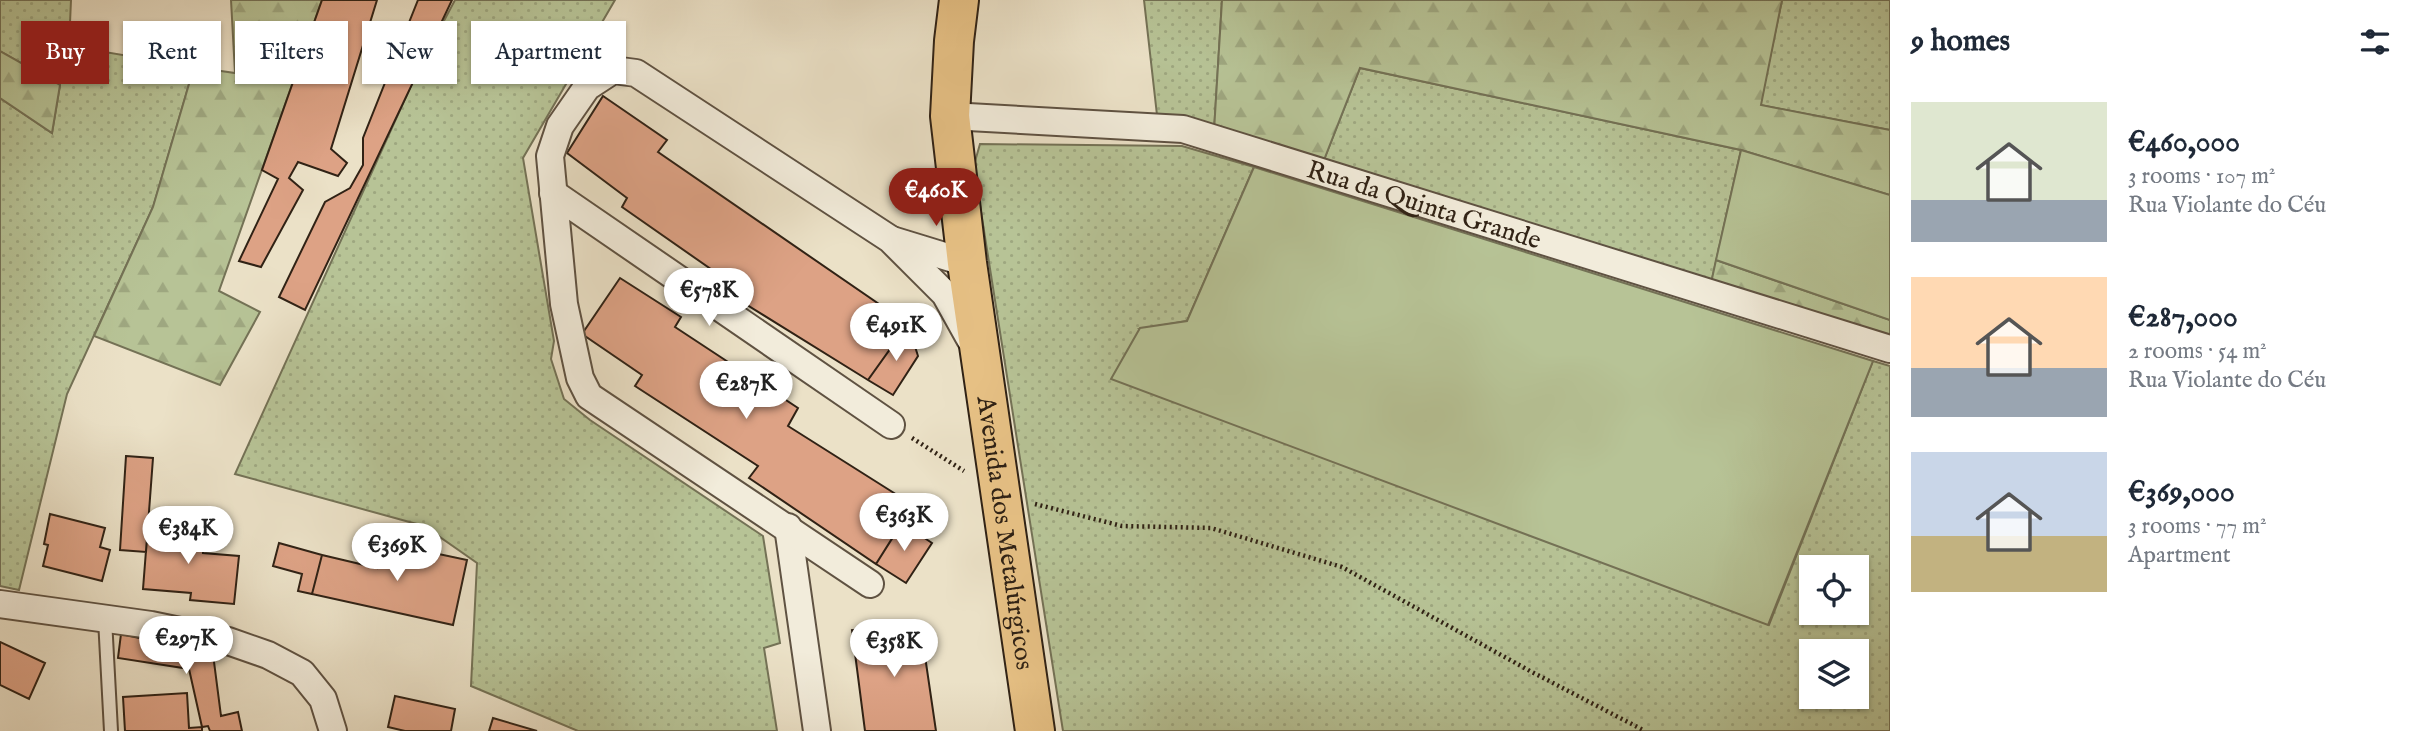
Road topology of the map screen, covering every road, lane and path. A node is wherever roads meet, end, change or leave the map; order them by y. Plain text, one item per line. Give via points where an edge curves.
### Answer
1 (959, 0) edge
2 (950, 117) junction
3 (553, 193) junction
4 (890, 239) junction
5 (967, 262) junction
6 (1890, 349) edge
7 (982, 363) junction
8 (891, 425) joint
9 (1001, 495) junction
10 (788, 527) junction
11 (870, 584) dead end
12 (0, 604) edge
13 (105, 619) junction
14 (111, 731) edge
15 (334, 731) edge
16 (817, 731) edge
17 (1035, 731) edge
18 (1645, 731) edge

1 - 2 main road, Avenida dos Metalúrgicos
2 - 5 main road, Avenida dos Metalúrgicos
2 - 6 street, Rua da Quinta Grande via 1183,129
3 - 4 street via 550,156 560,126 587,87 613,70 636,73
3 - 8 street
3 - 10 street via 564,304 580,378 589,396
4 - 5 street
4 - 7 street via 954,307
5 - 7 main road, Avenida dos Metalúrgicos
7 - 9 main road, Avenida dos Metalúrgicos
8 - 9 path
9 - 17 main road, Avenida dos Metalúrgicos
9 - 18 path via 1122,526 1211,528 1342,567
10 - 11 street
10 - 16 street
12 - 13 street
13 - 14 lane
13 - 15 street via 228,641 268,654 302,673 323,699

